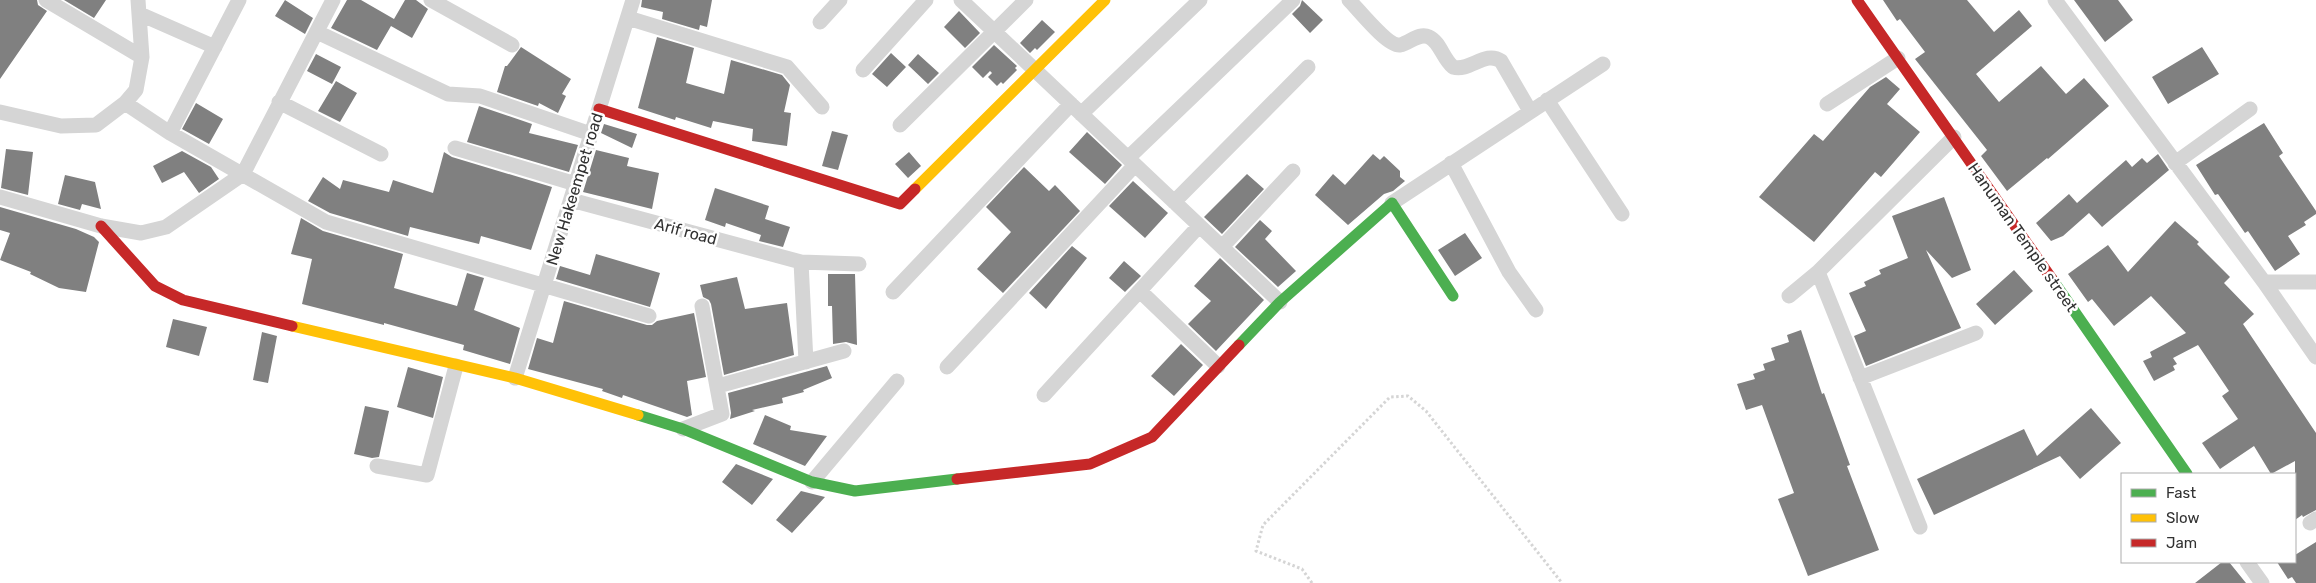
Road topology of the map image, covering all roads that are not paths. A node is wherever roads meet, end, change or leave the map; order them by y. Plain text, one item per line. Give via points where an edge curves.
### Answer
1 (46, 0) edge
2 (239, 0) edge
3 (333, 0) edge
4 (431, 0) edge
5 (633, 0) edge
6 (840, 0) edge
7 (926, 0) edge
8 (961, 0) edge
9 (1026, 0) edge
10 (1105, 0) edge
11 (1200, 0) edge
12 (1293, 0) edge
13 (1349, 0) edge
14 (1857, 0) edge
15 (2054, 0) edge
16 (139, 7) edge
17 (628, 18) junction
18 (820, 22) dead end
19 (993, 30) junction
20 (317, 32) junction
21 (512, 45) dead end
22 (215, 48) junction
23 (139, 55) junction
24 (1898, 58) junction
25 (1603, 64) dead end
26 (1308, 67) dead end
27 (863, 70) dead end
28 (1036, 71) junction
29 (1547, 100) junction
30 (279, 102) junction
31 (125, 104) junction
32 (1827, 104) dead end
33 (822, 107) dead end
34 (599, 108) junction
35 (1076, 109) junction
36 (2250, 109) dead end
37 (1530, 111) junction
38 (0, 112) edge
39 (900, 125) dead end
40 (170, 133) junction
41 (591, 134) junction
42 (1954, 137) junction
43 (455, 148) dead end
44 (381, 154) dead end
45 (1131, 161) junction
46 (1452, 163) junction
47 (2175, 163) junction
48 (1293, 171) dead end
49 (244, 174) junction
50 (576, 184) junction
51 (0, 196) edge
52 (571, 200) junction
53 (1174, 202) junction
54 (1392, 203) junction
55 (1622, 214) dead end
56 (101, 226) junction
57 (1199, 226) junction
58 (1222, 247) junction
59 (801, 262) junction
60 (859, 264) dead end
61 (1818, 272) junction
62 (2264, 282) junction
63 (2316, 282) edge
64 (544, 286) junction
65 (1140, 291) junction
66 (893, 292) dead end
67 (1453, 296) dead end
68 (1789, 296) dead end
69 (1280, 302) junction
70 (702, 306) dead end
71 (1536, 310) dead end
72 (649, 316) dead end
73 (1976, 333) dead end
74 (844, 351) dead end
75 (2316, 357) edge
76 (806, 362) junction
77 (456, 366) junction
78 (1218, 366) junction
79 (948, 367) dead end
80 (515, 378) junction
81 (1860, 378) junction
82 (897, 381) dead end
83 (718, 386) junction
84 (1044, 395) dead end
85 (683, 429) junction
86 (377, 466) dead end
87 (2186, 473) edge
88 (812, 482) junction
89 (1920, 527) dead end
90 (2248, 563) edge
91 (2262, 583) edge

1 - 23 street
2 - 22 street
3 - 20 street
4 - 21 street
5 - 17 street, New Hakeempet road
6 - 18 street
7 - 27 street
8 - 19 street
9 - 19 street
10 - 28 street
11 - 35 street
12 - 45 street
13 - 37 street via 1391,43 1402,44 1429,36 1453,67 1464,68 1486,58 1497,58
14 - 24 street, Hanuman Temple street
15 - 47 street
16 - 22 street
16 - 23 street
17 - 33 street via 787,67
17 - 34 street, New Hakeempet road
19 - 28 street
19 - 39 street
20 - 30 street
20 - 41 street via 448,94 480,96
22 - 40 street
23 - 31 street via 136,90
24 - 32 street
24 - 42 street, Hanuman Temple street
25 - 29 street
26 - 53 street
28 - 34 street via 900,204
28 - 35 street
29 - 37 street
29 - 55 street
30 - 44 street
30 - 49 street
31 - 38 street via 96,125 61,126
31 - 40 street
34 - 41 street, New Hakeempet road
35 - 45 street
35 - 66 street
36 - 47 street
37 - 46 street
40 - 49 street
41 - 50 street, New Hakeempet road
42 - 61 street
42 - 87 street, Hanuman Temple street
43 - 50 street
45 - 53 street
45 - 79 street
46 - 54 street
46 - 71 street via 1509,272
47 - 62 street
48 - 58 street
49 - 56 street via 166,227 141,233
49 - 64 street via 326,222
50 - 52 street, New Hakeempet road
51 - 56 street
52 - 59 street, Arif road
52 - 64 street, New Hakeempet road
53 - 57 street
54 - 67 street
54 - 69 street
56 - 77 street via 155,286 183,300
57 - 58 street
57 - 65 street
58 - 69 street
59 - 60 street, Arif road
59 - 76 street
61 - 68 street
61 - 81 street
62 - 63 street
62 - 75 street
64 - 72 street
64 - 80 street, New Hakeempet road
65 - 78 street
65 - 84 street
69 - 78 street
70 - 83 street
73 - 81 street
74 - 76 street
76 - 83 street
77 - 80 street
77 - 86 street via 427,475
78 - 88 street via 1152,437 1090,464 855,491
80 - 85 street
81 - 89 street
82 - 88 street
83 - 85 street via 722,414
85 - 88 street
90 - 91 street

